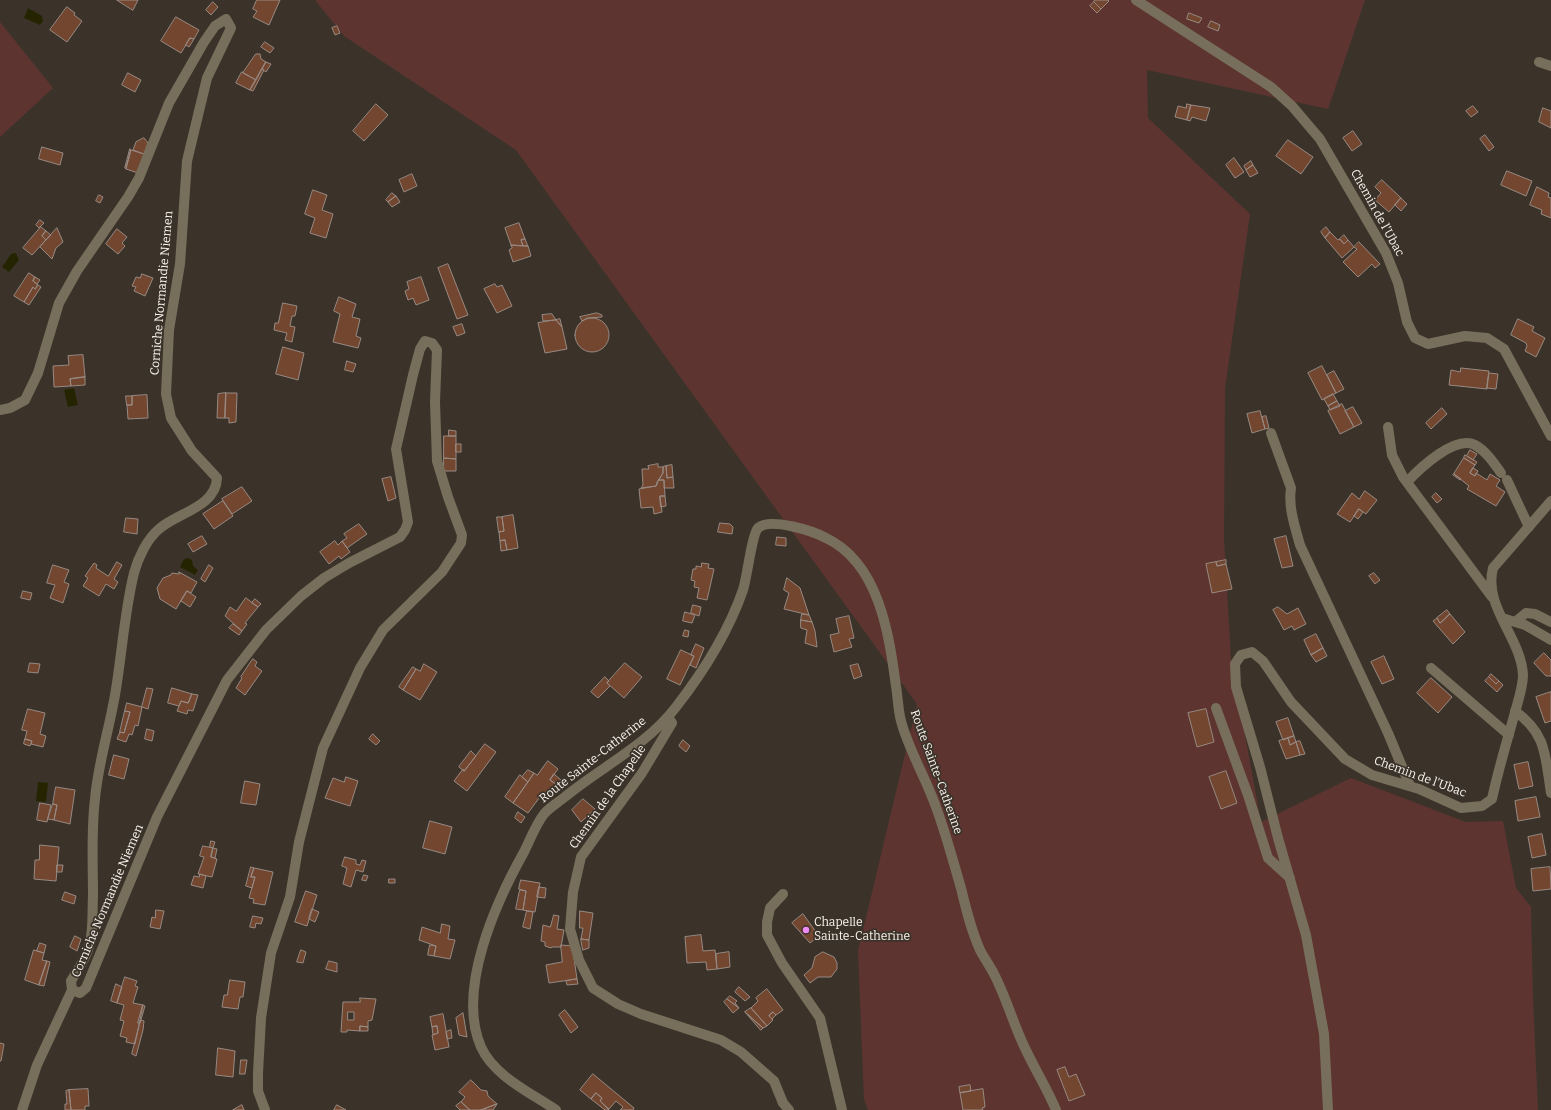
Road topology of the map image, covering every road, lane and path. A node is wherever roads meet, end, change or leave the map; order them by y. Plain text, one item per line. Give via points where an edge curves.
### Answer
1 (1136, 0) edge
2 (1539, 62) dead end
3 (1551, 66) edge
4 (0, 410) edge
5 (1388, 427) dead end
6 (1271, 433) dead end
7 (1551, 436) edge
8 (1407, 482) junction
9 (1551, 501) edge
10 (1529, 527) junction
11 (1493, 599) junction
12 (1502, 618) junction
13 (1515, 622) junction
14 (1551, 622) edge
15 (1551, 640) edge
16 (1431, 668) dead end
17 (1216, 708) dead end
18 (1515, 711) junction
19 (668, 717) junction
20 (1509, 735) junction
21 (1410, 786) junction
22 (1551, 793) edge
23 (1290, 878) junction
24 (783, 894) dead end
25 (72, 990) junction
26 (22, 1110) edge
27 (265, 1110) edge
28 (556, 1110) edge
29 (789, 1110) edge
30 (842, 1110) edge
31 (1056, 1110) edge
32 (1328, 1110) edge

1 - 7 street, Chemin de l'Ubac via 1271,87 1292,106 1320,140 1386,253 1398,283 1406,322 1414,338 1428,344 1465,336 1487,338 1504,349
2 - 3 street
4 - 25 street, Corniche Normandie Niemen via 25,400 38,373 59,303 77,271 139,178 169,103 204,42 215,26 226,19 231,28 207,78 187,161 180,264 169,330 166,394 172,418 192,451 217,478 217,487 212,495 194,509 158,530 145,547 134,572 122,636 115,695 98,774 92,930 86,954 70,981
5 - 8 street via 1392,455
6 - 21 street via 1291,488 1290,498 1300,545
8 - 10 street via 1420,468 1452,446 1462,442 1474,445 1504,476
8 - 11 street
9 - 10 street, Chemin de l'Ubac
10 - 11 street, Chemin de l'Ubac via 1493,568 1490,580
11 - 12 street, Chemin de l'Ubac
12 - 13 street
12 - 18 street, Chemin de l'Ubac via 1519,657 1523,675
13 - 14 street via 1526,613 1535,614
13 - 15 street via 1525,624
16 - 20 street
17 - 23 street via 1268,858
18 - 20 street, Chemin de l'Ubac
18 - 22 street via 1528,720 1540,736
19 - 28 street, Route Sainte-Catherine via 637,746 579,786 544,815 506,884 486,935 475,980 472,1017 482,1050 506,1078
19 - 29 street, Chemin de la Chapelle via 672,723 642,773 581,857 570,929 579,960 593,988 618,1004 721,1040 741,1052 774,1081 783,1103
19 - 31 street, Route Sainte-Catherine via 701,675 728,623 743,588 754,535 758,528 765,525 794,526 830,539 847,552 864,573 881,610 900,718 946,836 970,922 1026,1050
20 - 21 street, Chemin de l'Ubac via 1492,799 1482,806 1461,808
21 - 23 street, Chemin de l'Ubac via 1372,775 1345,759 1291,702 1263,662 1252,652 1241,655 1235,664 1236,687
23 - 32 street, Chemin de l'Ubac via 1306,935 1324,1034
24 - 30 street via 770,908 767,935 782,963 820,1018
25 - 26 street via 37,1065
25 - 27 street, Corniche Normandie Niemen via 80,993 86,988 157,817 227,680 266,630 301,596 349,563 400,537 405,530 408,522 396,449 420,349 425,341 432,343 437,350 437,462 462,535 462,543 442,572 383,630 360,668 324,748 299,842 290,897 271,954 261,1018 258,1073 258,1091

